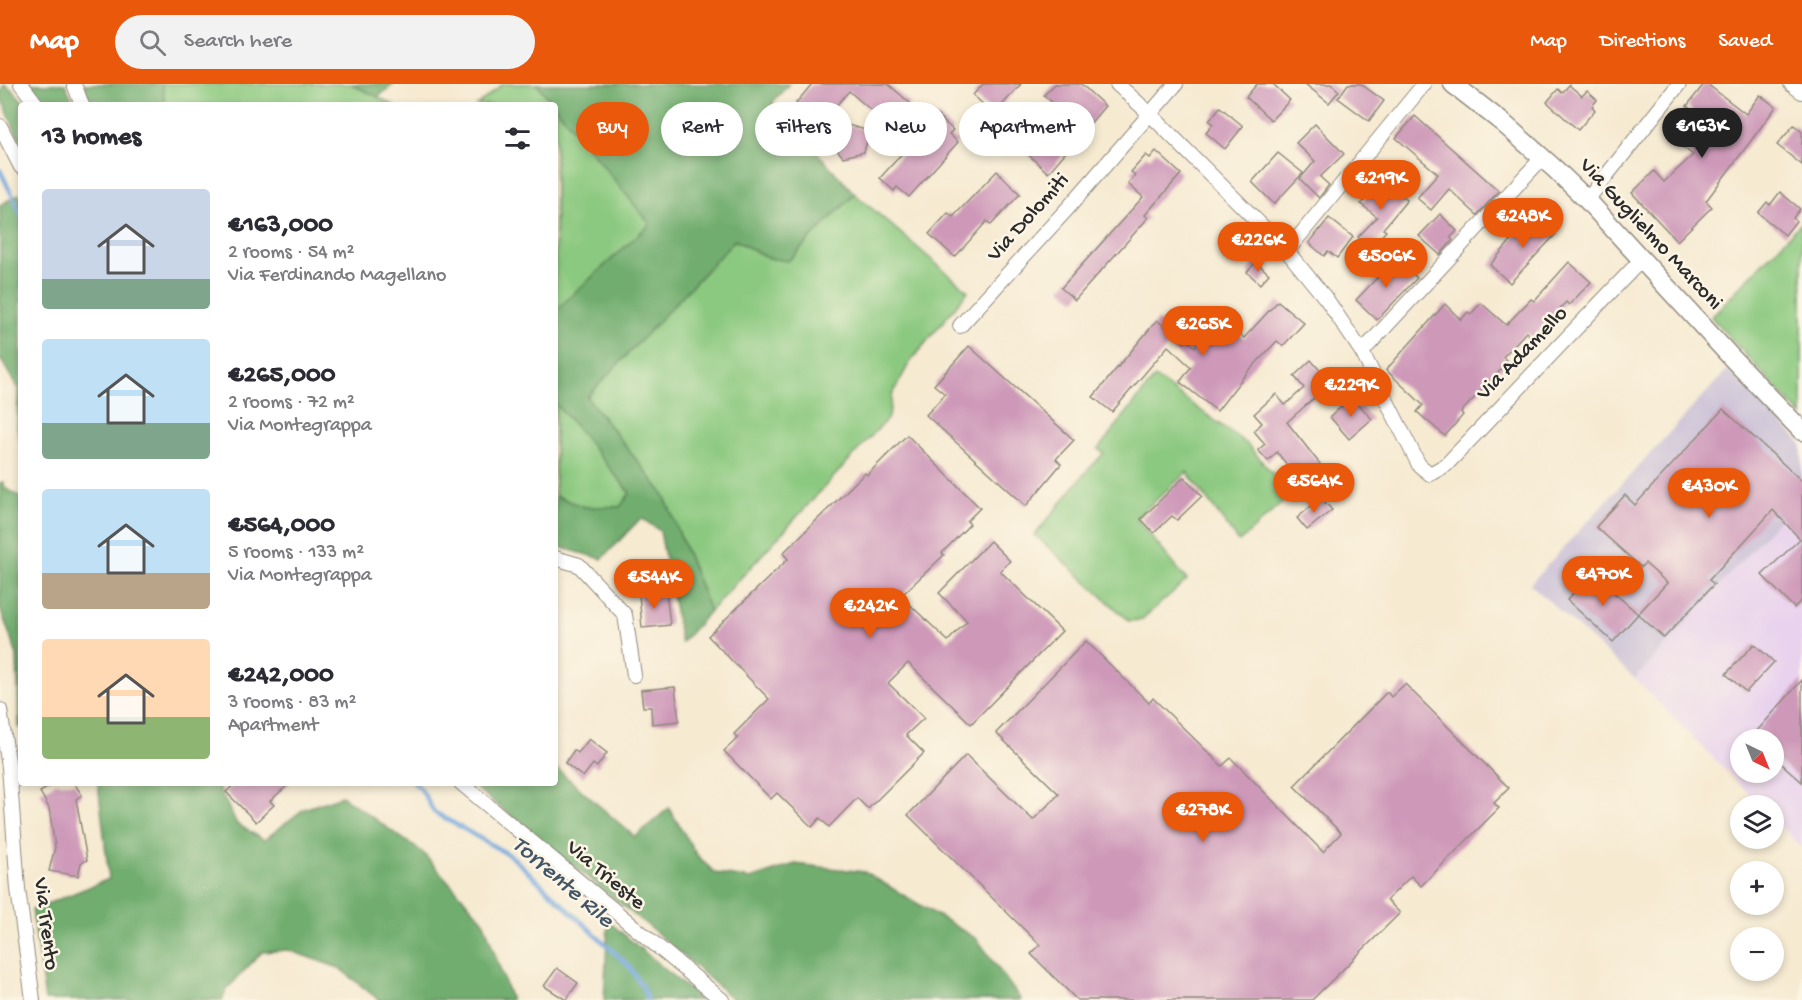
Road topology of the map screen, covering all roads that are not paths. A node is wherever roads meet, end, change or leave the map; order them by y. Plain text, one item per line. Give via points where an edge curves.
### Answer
1 (21, 84) edge
2 (74, 84) edge
3 (1117, 84) edge
4 (1176, 84) edge
5 (1424, 84) edge
6 (1453, 84) edge
7 (1679, 84) edge
8 (1791, 84) edge
9 (1802, 92) edge
10 (35, 102) edge
11 (81, 102) edge
12 (1150, 114) junction
13 (0, 126) edge
14 (1543, 158) junction
15 (18, 161) edge
16 (1587, 200) junction
17 (1287, 251) junction
18 (1642, 259) junction
19 (960, 326) dead end
20 (1362, 352) junction
21 (1802, 431) edge
22 (558, 559) edge
23 (634, 675) dead end
24 (0, 710) edge
25 (465, 786) edge
26 (33, 1000) edge
27 (722, 1000) edge

1 - 10 street
2 - 11 street
3 - 12 street
4 - 12 street, Via Dolomiti
5 - 17 street
6 - 14 street, Via Guglielmo Marconi
7 - 16 street
8 - 9 street
12 - 17 street
12 - 19 street, Via Dolomiti
13 - 15 street
14 - 16 street, Via Guglielmo Marconi
14 - 20 street
16 - 18 street, Via Guglielmo Marconi
17 - 20 street
18 - 20 street, Via Adamello via 1446,465 1430,474 1419,465
18 - 21 street, Via Guglielmo Marconi
22 - 23 street via 579,565 625,615
24 - 26 street, Via Trento
25 - 27 street, Via Trieste

